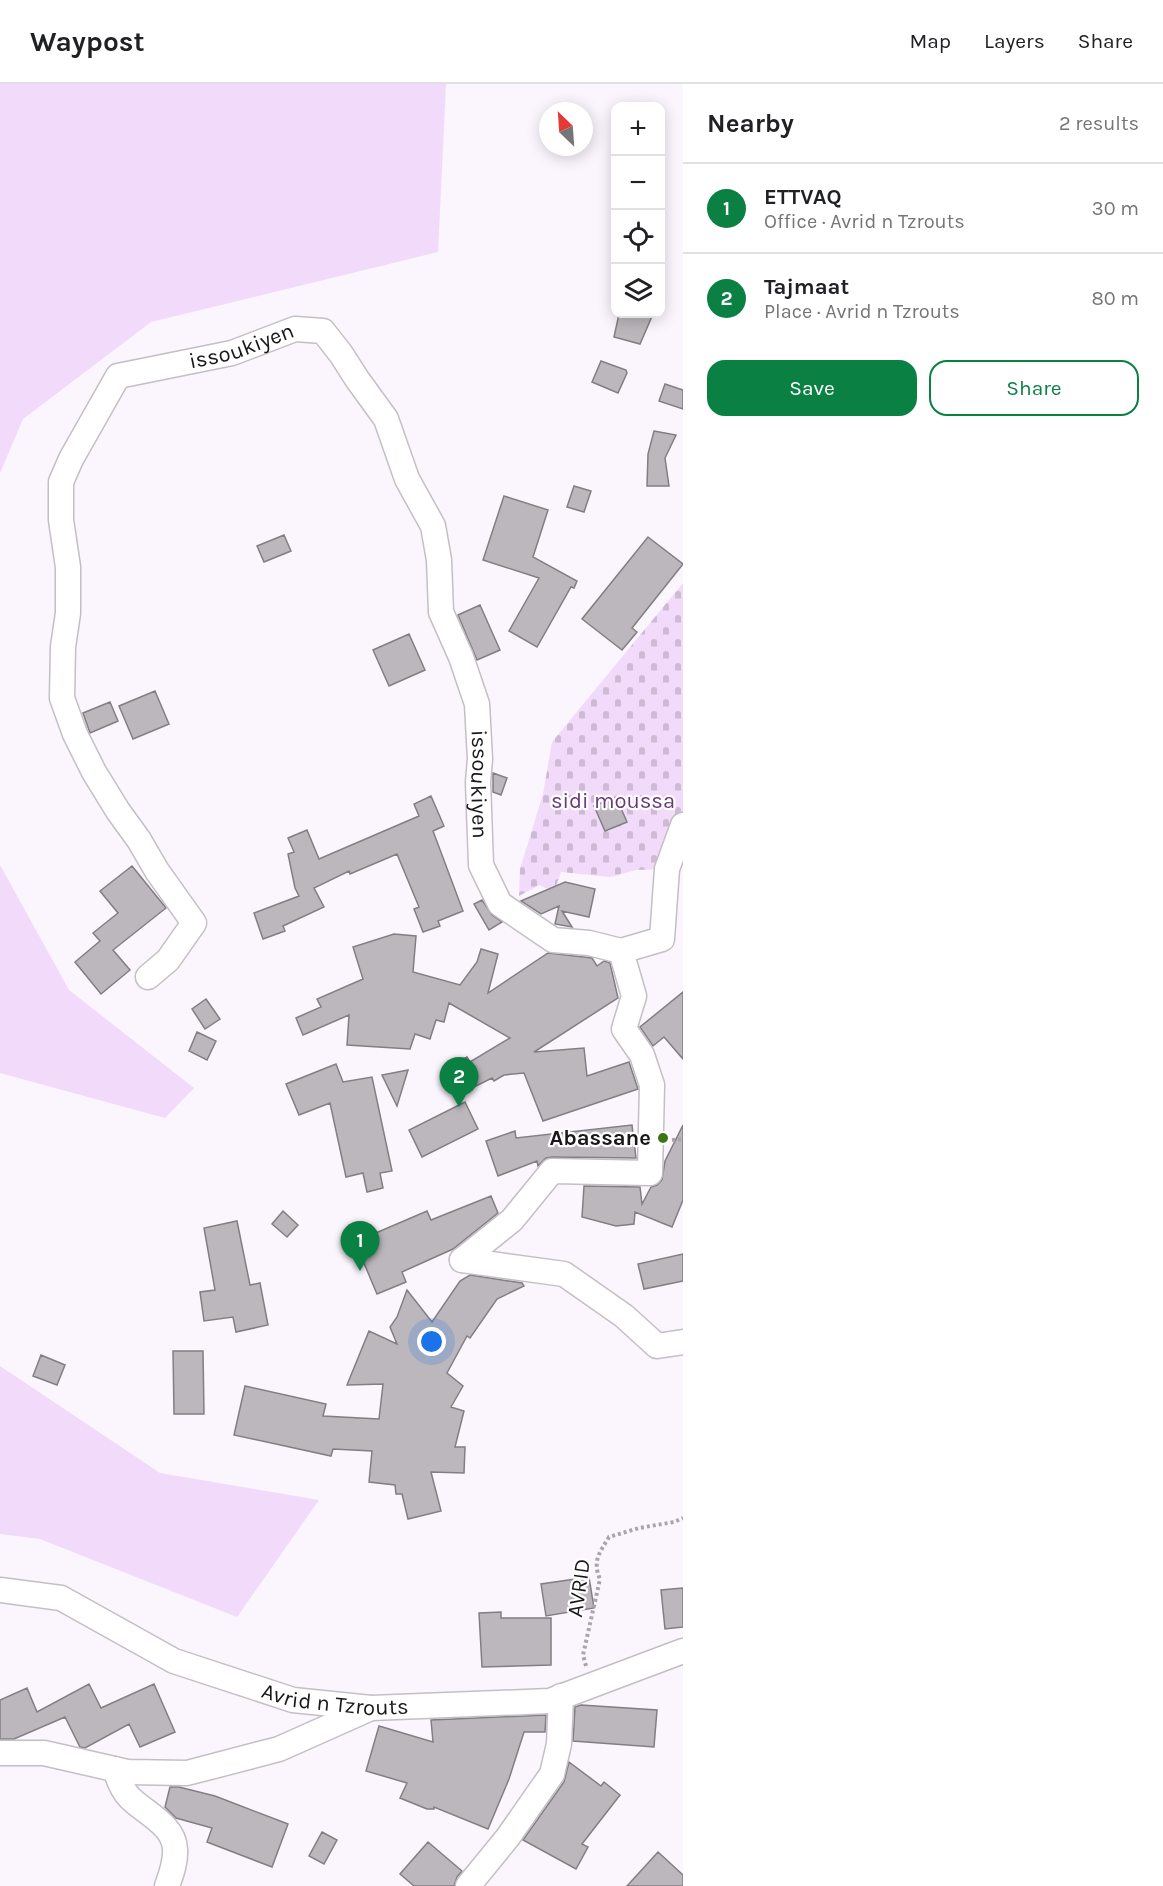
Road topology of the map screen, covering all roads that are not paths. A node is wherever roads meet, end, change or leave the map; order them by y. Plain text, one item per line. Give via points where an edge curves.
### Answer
1 (683, 825) edge
2 (621, 951) junction
3 (148, 977) dead end
4 (683, 1342) edge
5 (0, 1590) edge
6 (683, 1651) edge
7 (561, 1696) junction
8 (371, 1708) junction
9 (0, 1753) edge
10 (115, 1769) junction
11 (167, 1886) edge
12 (468, 1886) edge

1 - 2 street via 667,869 662,939
2 - 3 street, issoukiyen via 553,940 500,904 482,864 477,704 441,612 433,526 407,478 386,419 341,354 323,331 294,329 232,353 118,376 61,482 61,520 68,567 62,698 94,771 194,922 168,960
2 - 4 street via 634,996 624,1029 642,1055 652,1085 650,1173 552,1171 512,1220 462,1260 564,1274 624,1316 657,1346
5 - 8 street, Avrid n Tzrouts via 61,1598 174,1661 293,1700
6 - 7 street, Avrid n Tzrouts
7 - 8 street, Avrid n Tzrouts via 550,1701
7 - 12 street via 559,1744 552,1774
8 - 10 street via 279,1749 187,1773
9 - 10 street via 44,1753
10 - 11 street via 129,1797 172,1835 175,1849

